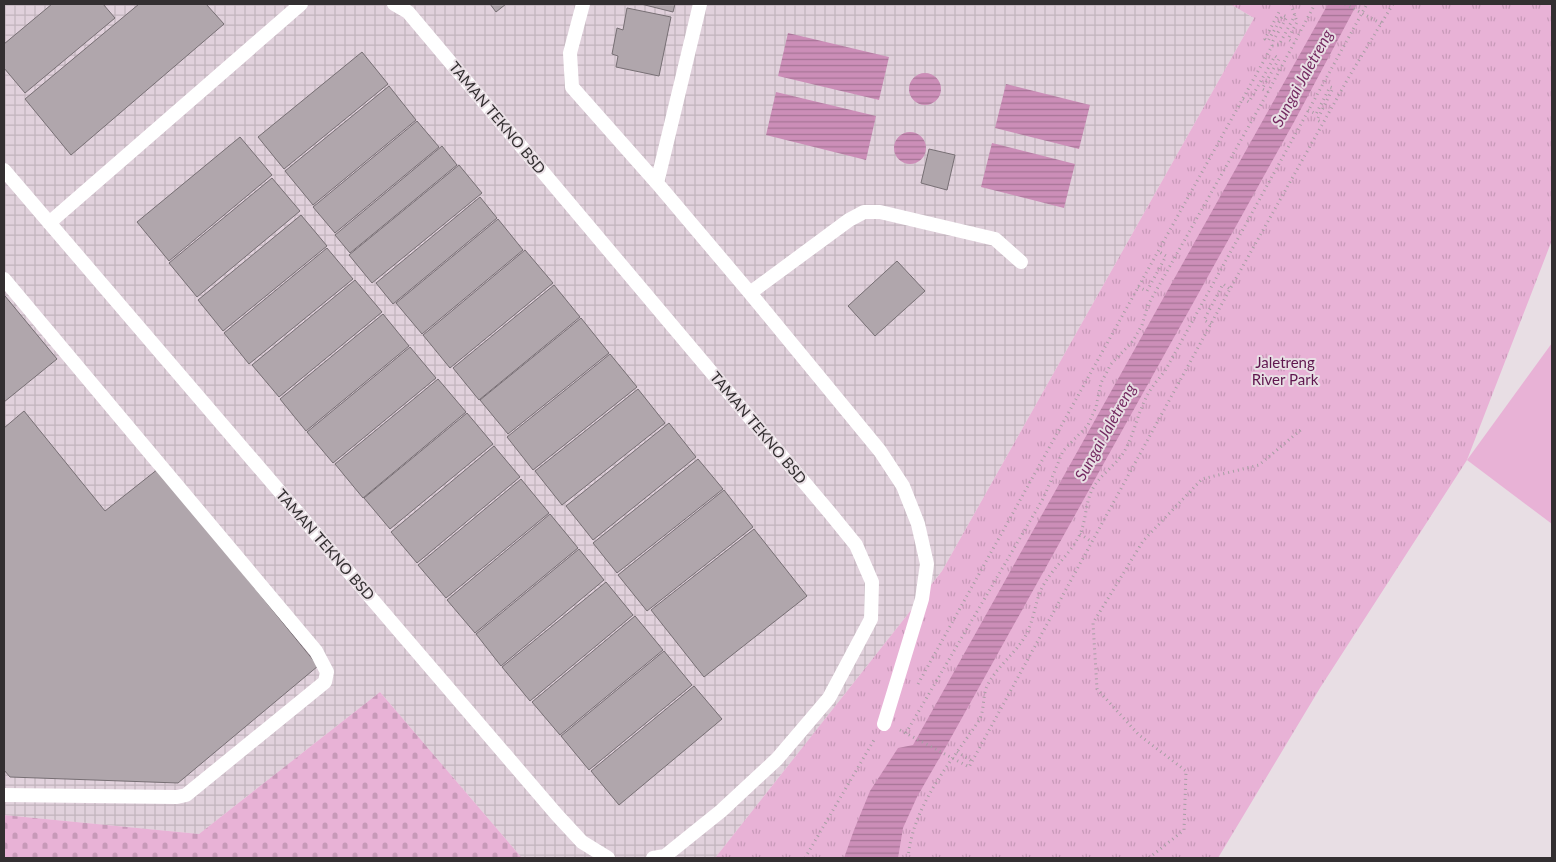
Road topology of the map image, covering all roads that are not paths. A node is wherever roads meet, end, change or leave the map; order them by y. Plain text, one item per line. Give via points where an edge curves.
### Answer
1 (301, 4) edge
2 (394, 4) edge
3 (583, 4) edge
4 (700, 4) edge
5 (4, 170) edge
6 (657, 183) junction
7 (50, 223) junction
8 (1021, 262) dead end
9 (4, 279) edge
10 (750, 293) junction
11 (884, 724) road end
12 (4, 795) edge
13 (608, 858) edge
14 (653, 858) edge

1 - 7 lane
2 - 14 lane, TAMAN TEKNO BSD via 408,12 856,545 872,582 871,619 829,698 777,759 721,812 664,856
3 - 6 lane via 570,53 572,87
4 - 6 lane
5 - 7 lane, TAMAN TEKNO BSD
6 - 10 lane
7 - 13 lane, TAMAN TEKNO BSD via 557,815 582,842
8 - 10 lane via 995,239 880,212 864,212
9 - 12 lane via 316,651 327,672 325,682 186,795
10 - 11 lane via 880,451 903,486 918,524 927,564 922,599

